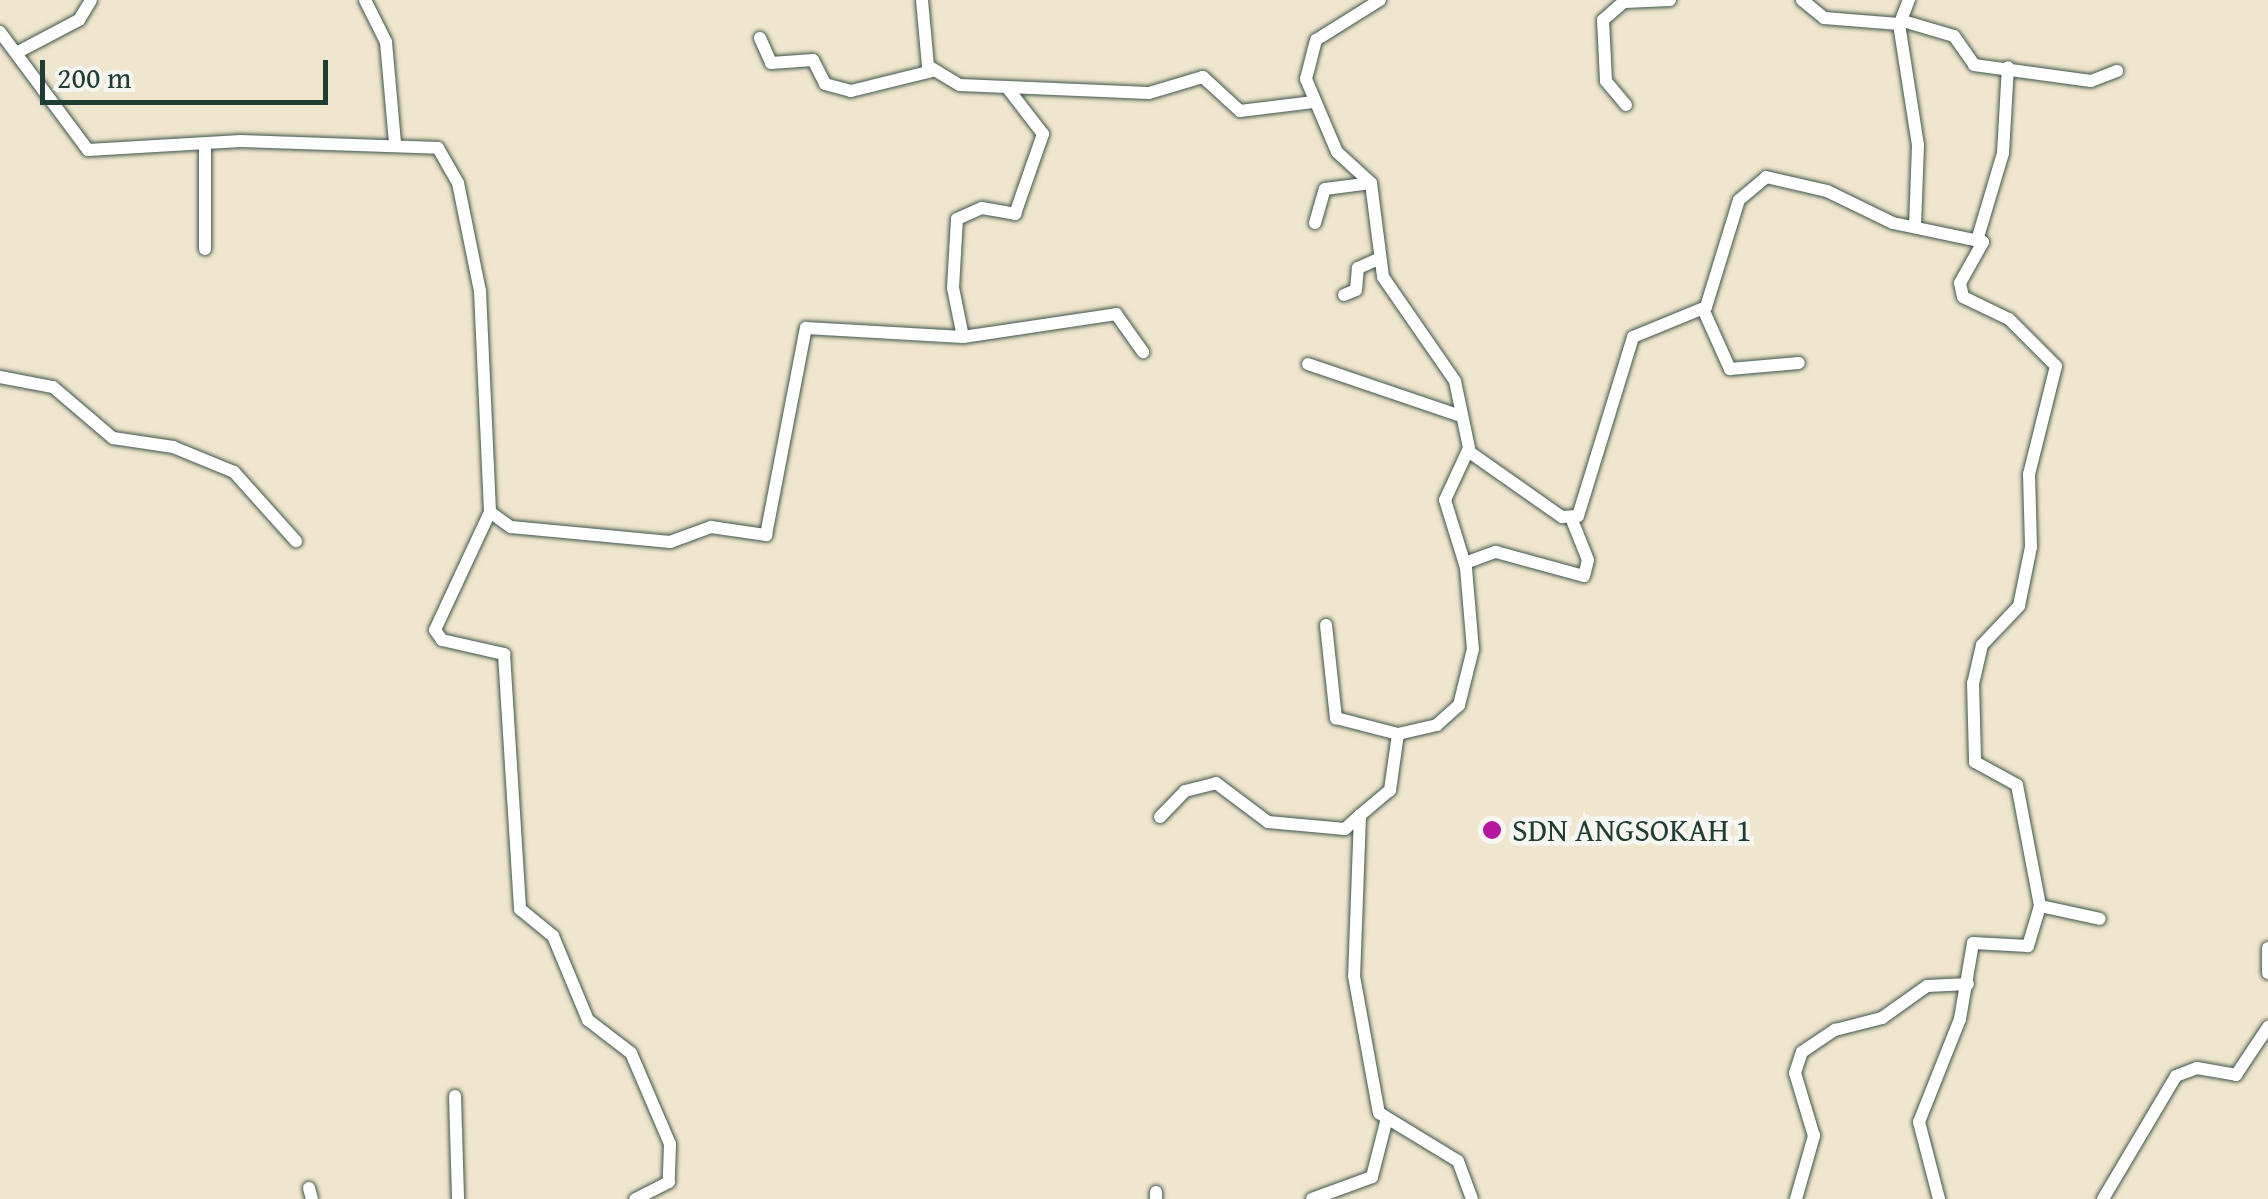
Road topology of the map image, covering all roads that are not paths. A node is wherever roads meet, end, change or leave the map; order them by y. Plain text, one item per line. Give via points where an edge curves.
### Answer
1 (91, 0) edge
2 (365, 0) edge
3 (922, 0) edge
4 (1380, 0) edge
5 (1670, 0) edge
6 (1802, 0) edge
7 (1909, 0) edge
8 (1901, 23) junction
9 (0, 32) edge
10 (760, 38) dead end
11 (18, 52) junction
12 (2008, 67) junction
13 (932, 71) junction
14 (2116, 71) dead end
15 (1009, 90) junction
16 (1314, 102) junction
17 (1626, 105) dead end
18 (395, 143) junction
19 (205, 144) junction
20 (1371, 183) junction
21 (1315, 223) dead end
22 (1914, 226) junction
23 (1978, 237) junction
24 (205, 248) dead end
25 (1376, 260) junction
26 (1344, 295) dead end
27 (1703, 309) junction
28 (963, 337) junction
29 (1143, 352) dead end
30 (1800, 362) dead end
31 (1308, 364) dead end
32 (0, 377) edge
33 (1458, 415) junction
34 (1468, 451) junction
35 (490, 512) junction
36 (1572, 520) junction
37 (296, 541) dead end
38 (1465, 564) junction
39 (1326, 624) dead end
40 (1398, 734) junction
41 (1360, 815) junction
42 (1160, 817) dead end
43 (2040, 906) junction
44 (2100, 919) dead end
45 (2268, 948) edge
46 (2268, 972) edge
47 (1968, 984) junction
48 (2268, 1027) edge
49 (456, 1096) dead end
50 (1386, 1122) junction
51 (458, 1199) edge
52 (635, 1199) edge
53 (1312, 1199) edge
54 (1472, 1199) edge
55 (1796, 1199) edge
56 (1939, 1199) edge
57 (2102, 1199) edge

1 - 11 street via 79,20
2 - 18 street via 386,42
3 - 13 street via 919,33
4 - 16 street via 1311,46 1304,63
5 - 17 street via 1624,2 1603,20 1606,81
6 - 8 street via 1824,18
7 - 8 street
8 - 12 street via 1954,36 1974,65
8 - 22 street via 1918,145
9 - 11 street
10 - 13 street via 766,60 813,60 825,84 850,91
11 - 19 street via 88,150
12 - 14 street via 2091,81
12 - 23 street via 2003,153
13 - 15 street via 960,85
15 - 16 street via 1149,93 1203,78 1240,111
15 - 28 street via 1043,134 1015,214 982,208 957,219 952,268
16 - 20 street via 1341,158
18 - 19 street
18 - 35 street via 438,148 458,183 480,291
19 - 24 street
20 - 21 street via 1325,189
20 - 25 street
22 - 23 street
22 - 27 street via 1766,176 1738,200
23 - 43 street via 1982,247 1960,282 1963,297 2009,319 2055,360 2029,474 2031,547 2019,606 1982,646 1973,684 1974,762 2017,784
25 - 26 street via 1358,268 1356,290
25 - 33 street via 1450,368
27 - 30 street via 1730,369
27 - 36 street via 1633,337
28 - 29 street via 1116,314
28 - 35 street via 806,328 761,538 711,527 670,542 511,527
31 - 33 street
32 - 37 street via 53,387 113,438 174,448 234,472
33 - 34 street
34 - 36 street
34 - 38 street via 1445,495
35 - 52 street via 436,630 442,640 504,654 520,909 552,936 585,1016 631,1053 670,1144 669,1182
36 - 38 street via 1588,560 1584,576 1496,552
38 - 40 street via 1473,649 1460,702 1436,725
39 - 40 street via 1336,718
40 - 41 street via 1390,790
41 - 42 street via 1345,829 1277,824 1216,783 1186,791
41 - 50 street via 1354,976 1369,1085
43 - 44 street
43 - 47 street via 2028,946 1975,941
45 - 46 street
47 - 55 street via 1927,986 1882,1018 1835,1030 1802,1052 1795,1074 1814,1136
47 - 56 street via 1919,1122
48 - 57 street via 2236,1075 2196,1068 2176,1076
49 - 51 street
50 - 53 street via 1372,1177
50 - 54 street via 1458,1161

